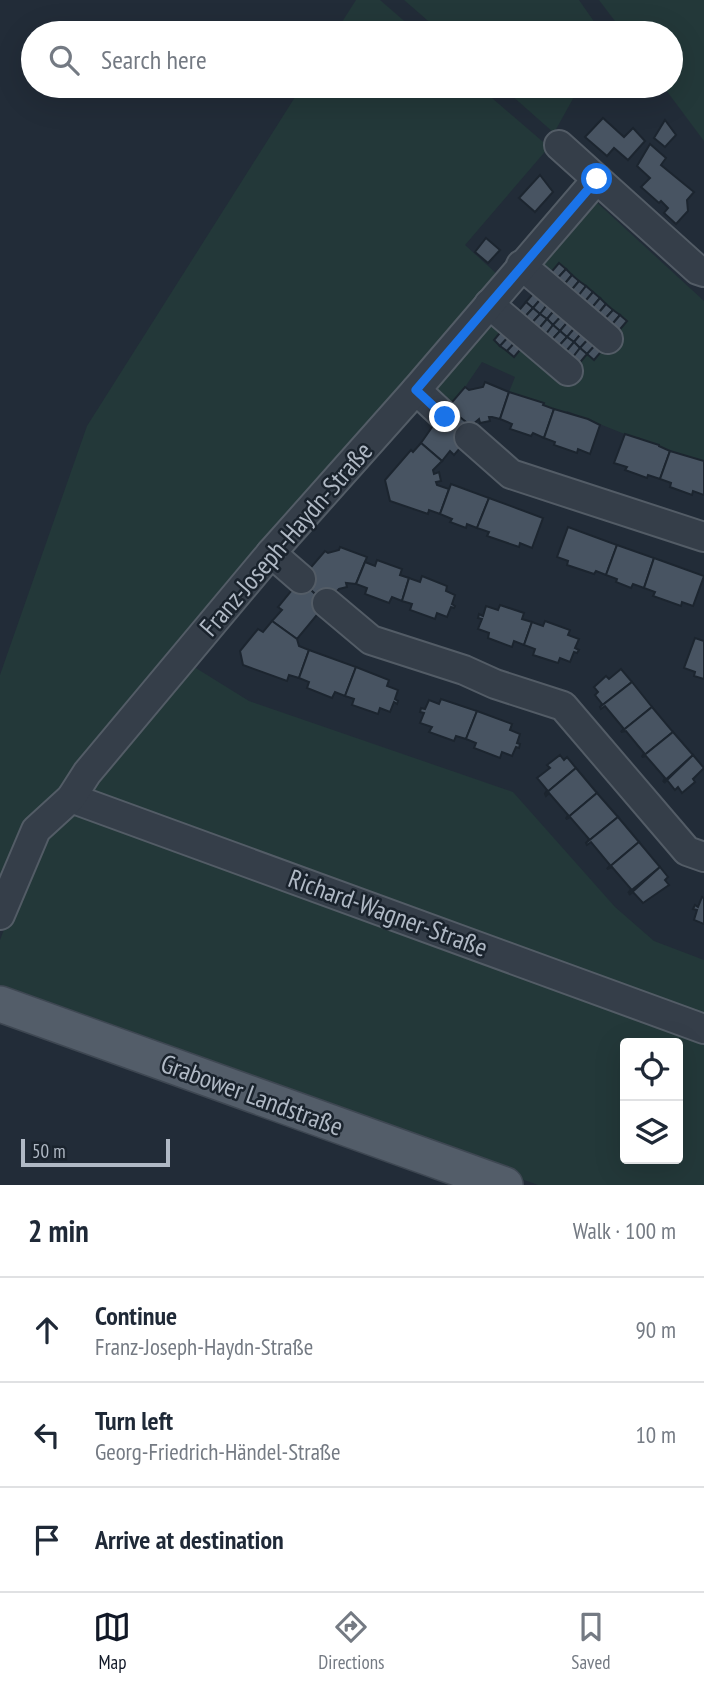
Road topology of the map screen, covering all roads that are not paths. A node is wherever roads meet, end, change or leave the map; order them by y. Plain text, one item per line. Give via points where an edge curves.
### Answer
1 (559, 145) dead end
2 (597, 179) junction
3 (522, 265) junction
4 (704, 272) edge
5 (489, 304) junction
6 (608, 339) dead end
7 (568, 371) dead end
8 (416, 390) junction
9 (445, 417) dead end
10 (469, 437) dead end
11 (704, 537) edge
12 (271, 553) junction
13 (301, 579) dead end
14 (327, 603) dead end
15 (71, 798) junction
16 (704, 858) edge
17 (0, 915) edge
18 (0, 1004) edge
19 (704, 1029) edge
20 (505, 1185) edge

1 - 2 street
2 - 3 street, Franz-Joseph-Haydn-Straße
2 - 4 street
3 - 5 street, Franz-Joseph-Haydn-Straße
3 - 6 street
5 - 7 street
5 - 8 street, Franz-Joseph-Haydn-Straße
8 - 9 street
8 - 12 street, Franz-Joseph-Haydn-Straße
10 - 11 street via 511,474
12 - 13 street
12 - 15 street, Franz-Joseph-Haydn-Straße
14 - 16 street via 371,640 563,706 687,851
15 - 17 street, Franz-Joseph-Haydn-Straße via 36,830
15 - 19 street, Richard-Wagner-Straße
18 - 20 main road, Grabower Landstraße

